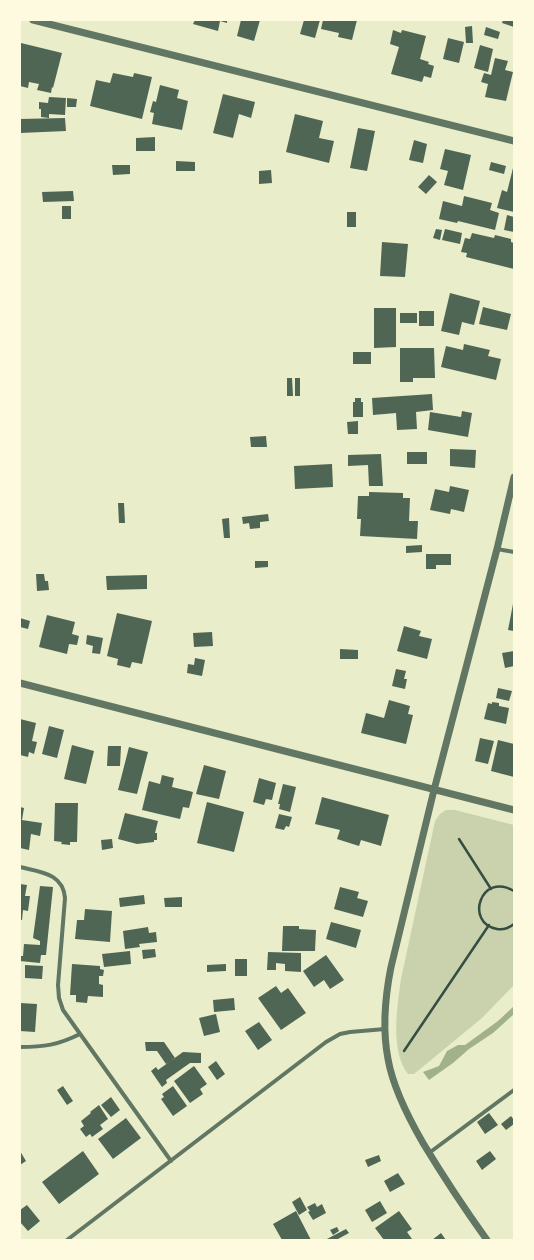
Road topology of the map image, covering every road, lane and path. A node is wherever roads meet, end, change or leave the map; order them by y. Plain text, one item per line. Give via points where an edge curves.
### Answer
1 (33, 20) edge
2 (514, 141) edge
3 (514, 477) edge
4 (497, 549) junction
5 (514, 552) edge
6 (20, 683) edge
7 (434, 790) junction
8 (514, 810) edge
9 (459, 838) dead end
10 (20, 867) edge
11 (491, 889) junction
12 (514, 891) edge
13 (514, 924) edge
14 (489, 926) junction
15 (385, 1029) junction
16 (80, 1034) junction
17 (20, 1047) edge
18 (404, 1051) dead end
19 (514, 1090) edge
20 (429, 1153) junction
21 (171, 1161) junction
22 (67, 1240) edge
23 (487, 1240) edge

1 - 2 street
3 - 4 street
4 - 5 street
4 - 7 street
6 - 7 street
7 - 8 street
7 - 15 street via 391,967
9 - 11 path
10 - 16 street via 54,877 64,892 59,998 63,1010
11 - 12 path via 503,886
11 - 14 path via 482,896 479,907 481,917
13 - 14 path via 505,929
14 - 18 path
15 - 20 street via 390,1071 406,1111
15 - 21 street via 340,1034 326,1042
16 - 17 street via 50,1045
16 - 21 street
19 - 20 street
20 - 23 street
21 - 22 street

